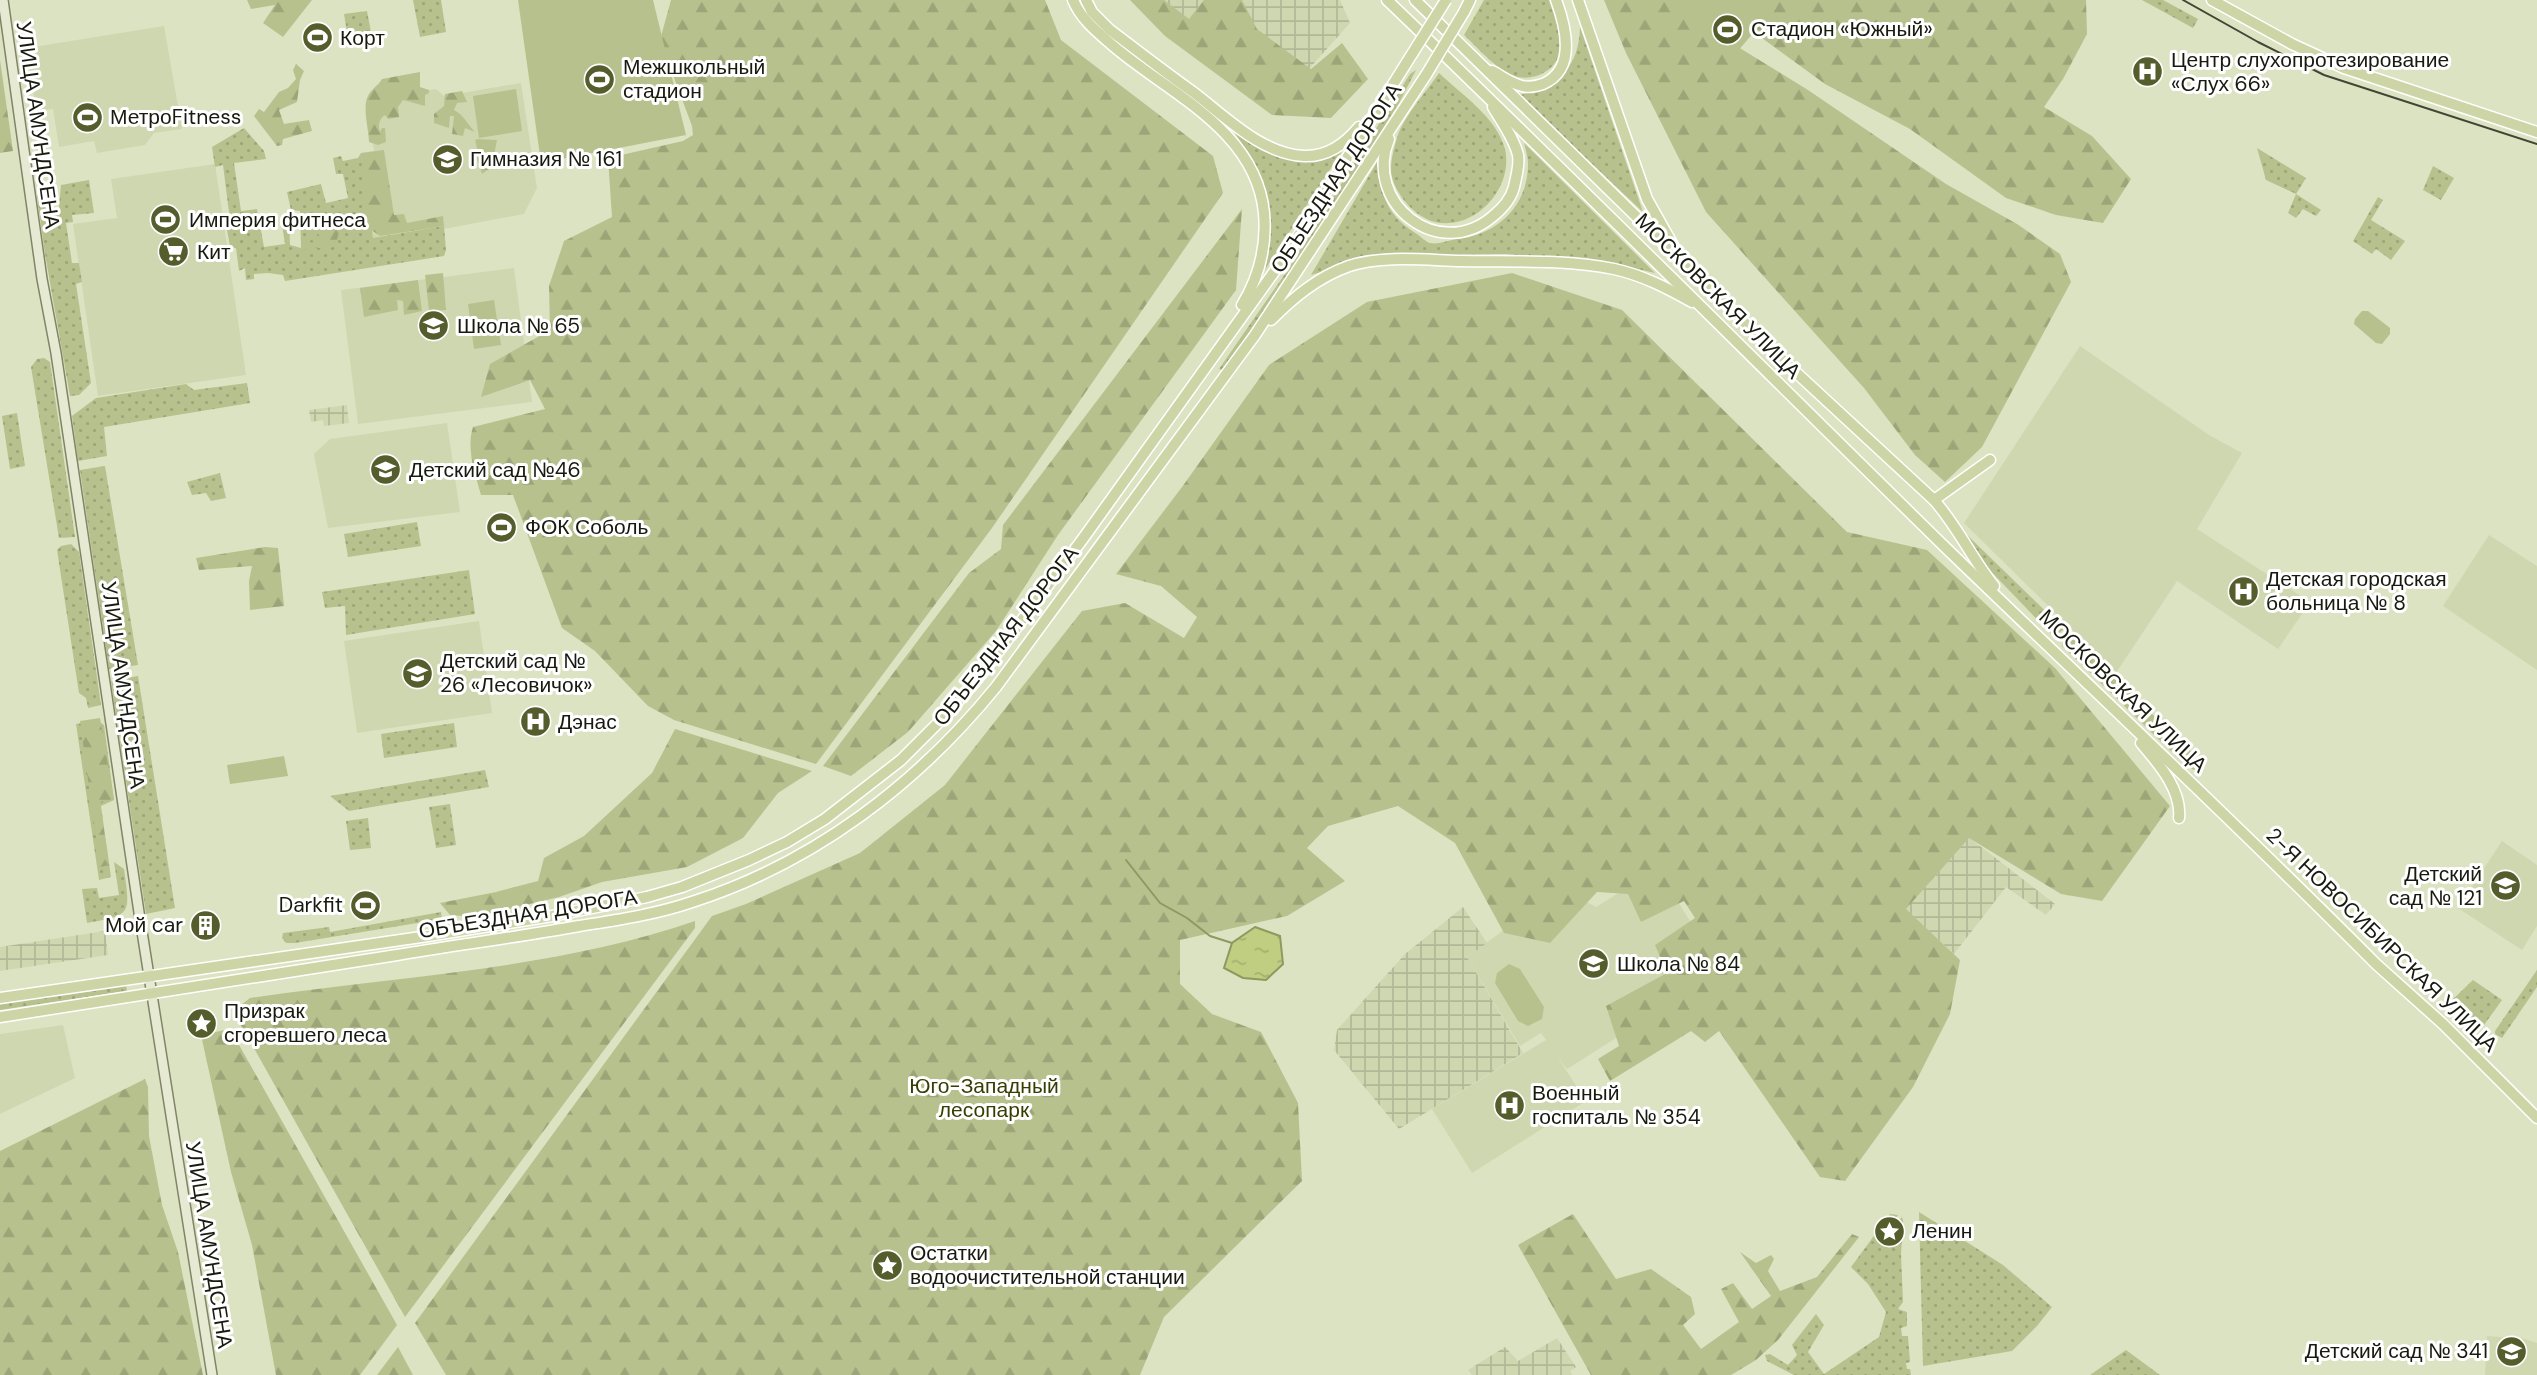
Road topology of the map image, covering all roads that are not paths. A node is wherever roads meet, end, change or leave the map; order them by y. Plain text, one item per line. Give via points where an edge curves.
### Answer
1 (2, 0) edge
2 (1073, 0) edge
3 (1086, 0) edge
4 (1387, 0) edge
5 (1415, 0) edge
6 (1446, 0) edge
7 (1470, 0) edge
8 (1556, 0) edge
9 (1578, 0) edge
10 (2212, 0) edge
11 (1481, 65) junction
12 (1487, 95) junction
13 (1378, 106) junction
14 (1396, 122) junction
15 (2537, 132) edge
16 (1686, 265) junction
17 (1701, 307) junction
18 (1255, 335) junction
19 (1214, 353) junction
20 (1990, 460) dead end
21 (1934, 500) junction
22 (2021, 619) junction
23 (2133, 727) junction
24 (2199, 791) joint
25 (2179, 818) dead end
26 (149, 976) junction
27 (152, 994) junction
28 (0, 998) edge
29 (0, 1017) edge
30 (2537, 1118) edge
31 (212, 1375) edge

1 - 26 main road, УЛИЦА АМУНДСЕНА
2 - 19 main road via 1097,32 1228,136 1250,165 1260,189 1265,236 1257,274
3 - 13 main road via 1110,30 1275,150 1306,156 1332,150
4 - 12 main road, МОСКОВСКАЯ УЛИЦА
5 - 11 main road, МОСКОВСКАЯ УЛИЦА
6 - 13 main road, ОБЪЕЗДНАЯ ДОРОГА, bridge
7 - 14 main road, ОБЪЕЗДНАЯ ДОРОГА, bridge
8 - 11 main road via 1567,40 1556,75 1537,86 1524,87
9 - 16 main road via 1647,199
10 - 15 main road via 2344,68
11 - 16 main road, МОСКОВСКАЯ УЛИЦА
12 - 14 main road via 1513,142 1518,164 1512,194 1499,212 1466,231 1435,231 1412,221 1391,197 1383,164
12 - 17 main road, МОСКОВСКАЯ УЛИЦА
13 - 19 main road, ОБЪЕЗДНАЯ ДОРОГА via 1287,254
14 - 18 main road, ОБЪЕЗДНАЯ ДОРОГА
16 - 21 main road, МОСКОВСКАЯ УЛИЦА
17 - 18 main road via 1648,279 1614,269 1514,262 1367,261 1313,284
17 - 22 main road, МОСКОВСКАЯ УЛИЦА
18 - 27 main road, ОБЪЕЗДНАЯ ДОРОГА via 962,728 877,805 805,852 728,889 663,911
19 - 26 main road, ОБЪЕЗДНАЯ ДОРОГА via 1033,606 948,713 865,790 787,842 647,897 490,926
20 - 21 main road
21 - 22 main road, МОСКОВСКАЯ УЛИЦА
22 - 23 main road, МОСКОВСКАЯ УЛИЦА
23 - 24 main road, МОСКОВСКАЯ УЛИЦА
23 - 25 main road via 2163,769 2179,804
24 - 30 main road, 2-Я НОВОСИБИРСКАЯ УЛИЦА
26 - 27 main road, УЛИЦА АМУНДСЕНА
26 - 28 main road, ОБЪЕЗДНАЯ ДОРОГА
27 - 29 main road, ОБЪЕЗДНАЯ ДОРОГА
27 - 31 main road, УЛИЦА АМУНДСЕНА

